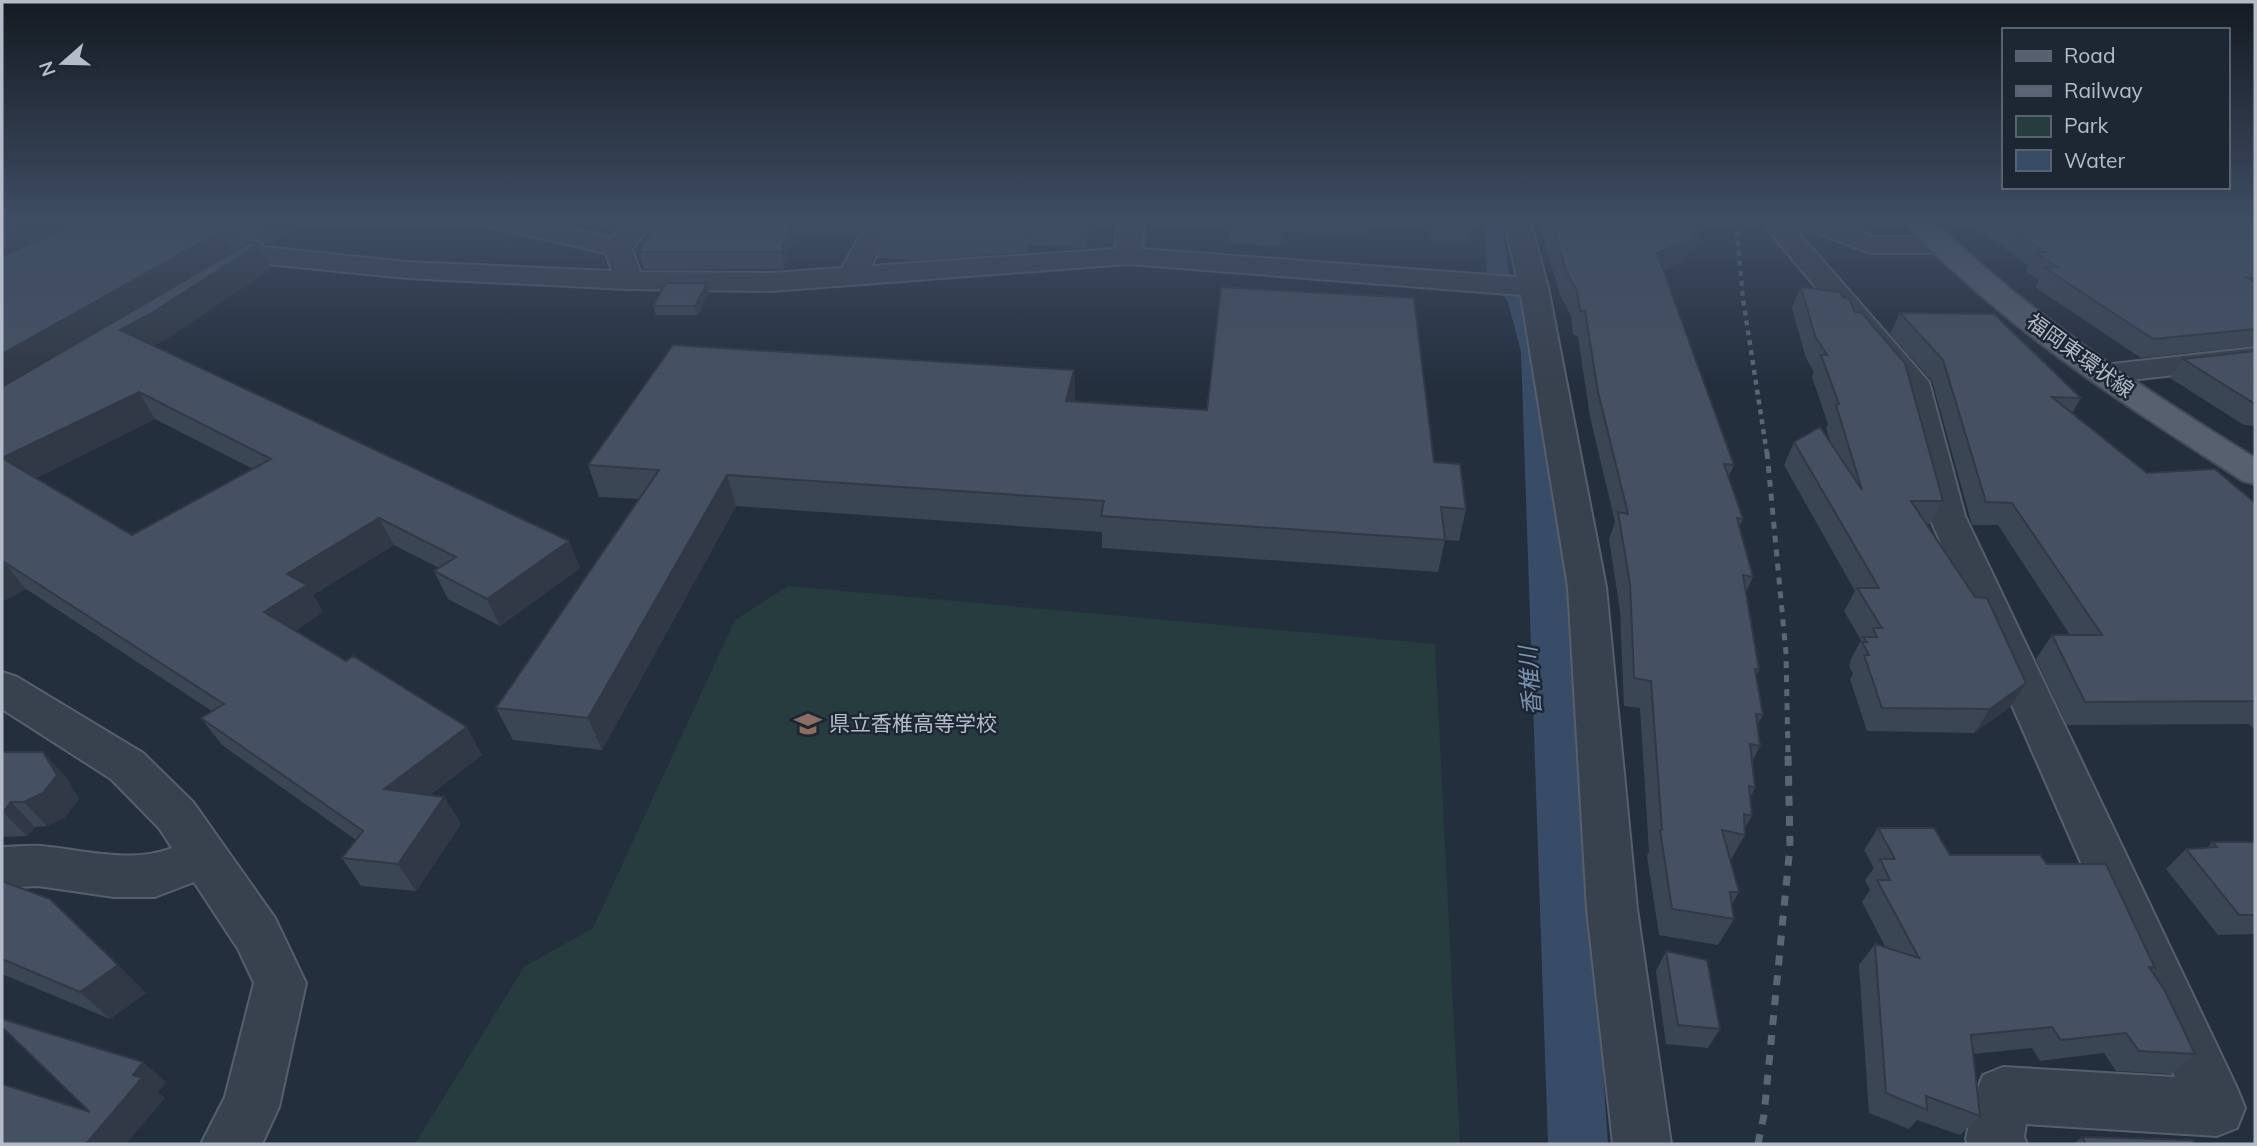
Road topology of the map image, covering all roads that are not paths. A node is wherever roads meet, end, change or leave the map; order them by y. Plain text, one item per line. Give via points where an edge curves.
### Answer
1 (506, 274) edge
2 (627, 274) edge
3 (873, 274) edge
4 (1370, 274) edge
5 (1531, 274) edge
6 (1820, 274) edge
7 (1978, 274) edge
8 (852, 276) joint
9 (629, 280) junction
10 (1534, 287) junction
11 (2255, 357) edge
12 (2104, 374) junction
13 (2255, 473) edge
14 (2, 688) edge
15 (204, 857) junction
16 (2, 868) edge
17 (230, 1144) edge
18 (1642, 1144) edge
19 (1998, 1144) edge

1 - 9 street
2 - 9 street
3 - 8 street
4 - 10 street
5 - 10 street
6 - 19 street via 1913,382 1947,516 2217,1108 2003,1095
7 - 12 main road, 福岡東環状線
8 - 9 street via 771,282
10 - 18 street via 1587,587 1612,909
11 - 12 street
12 - 13 main road, 福岡東環状線
14 - 15 street via 127,766 176,815
15 - 16 street via 155,876 38,866
15 - 17 street via 257,934 280,983 251,1107

